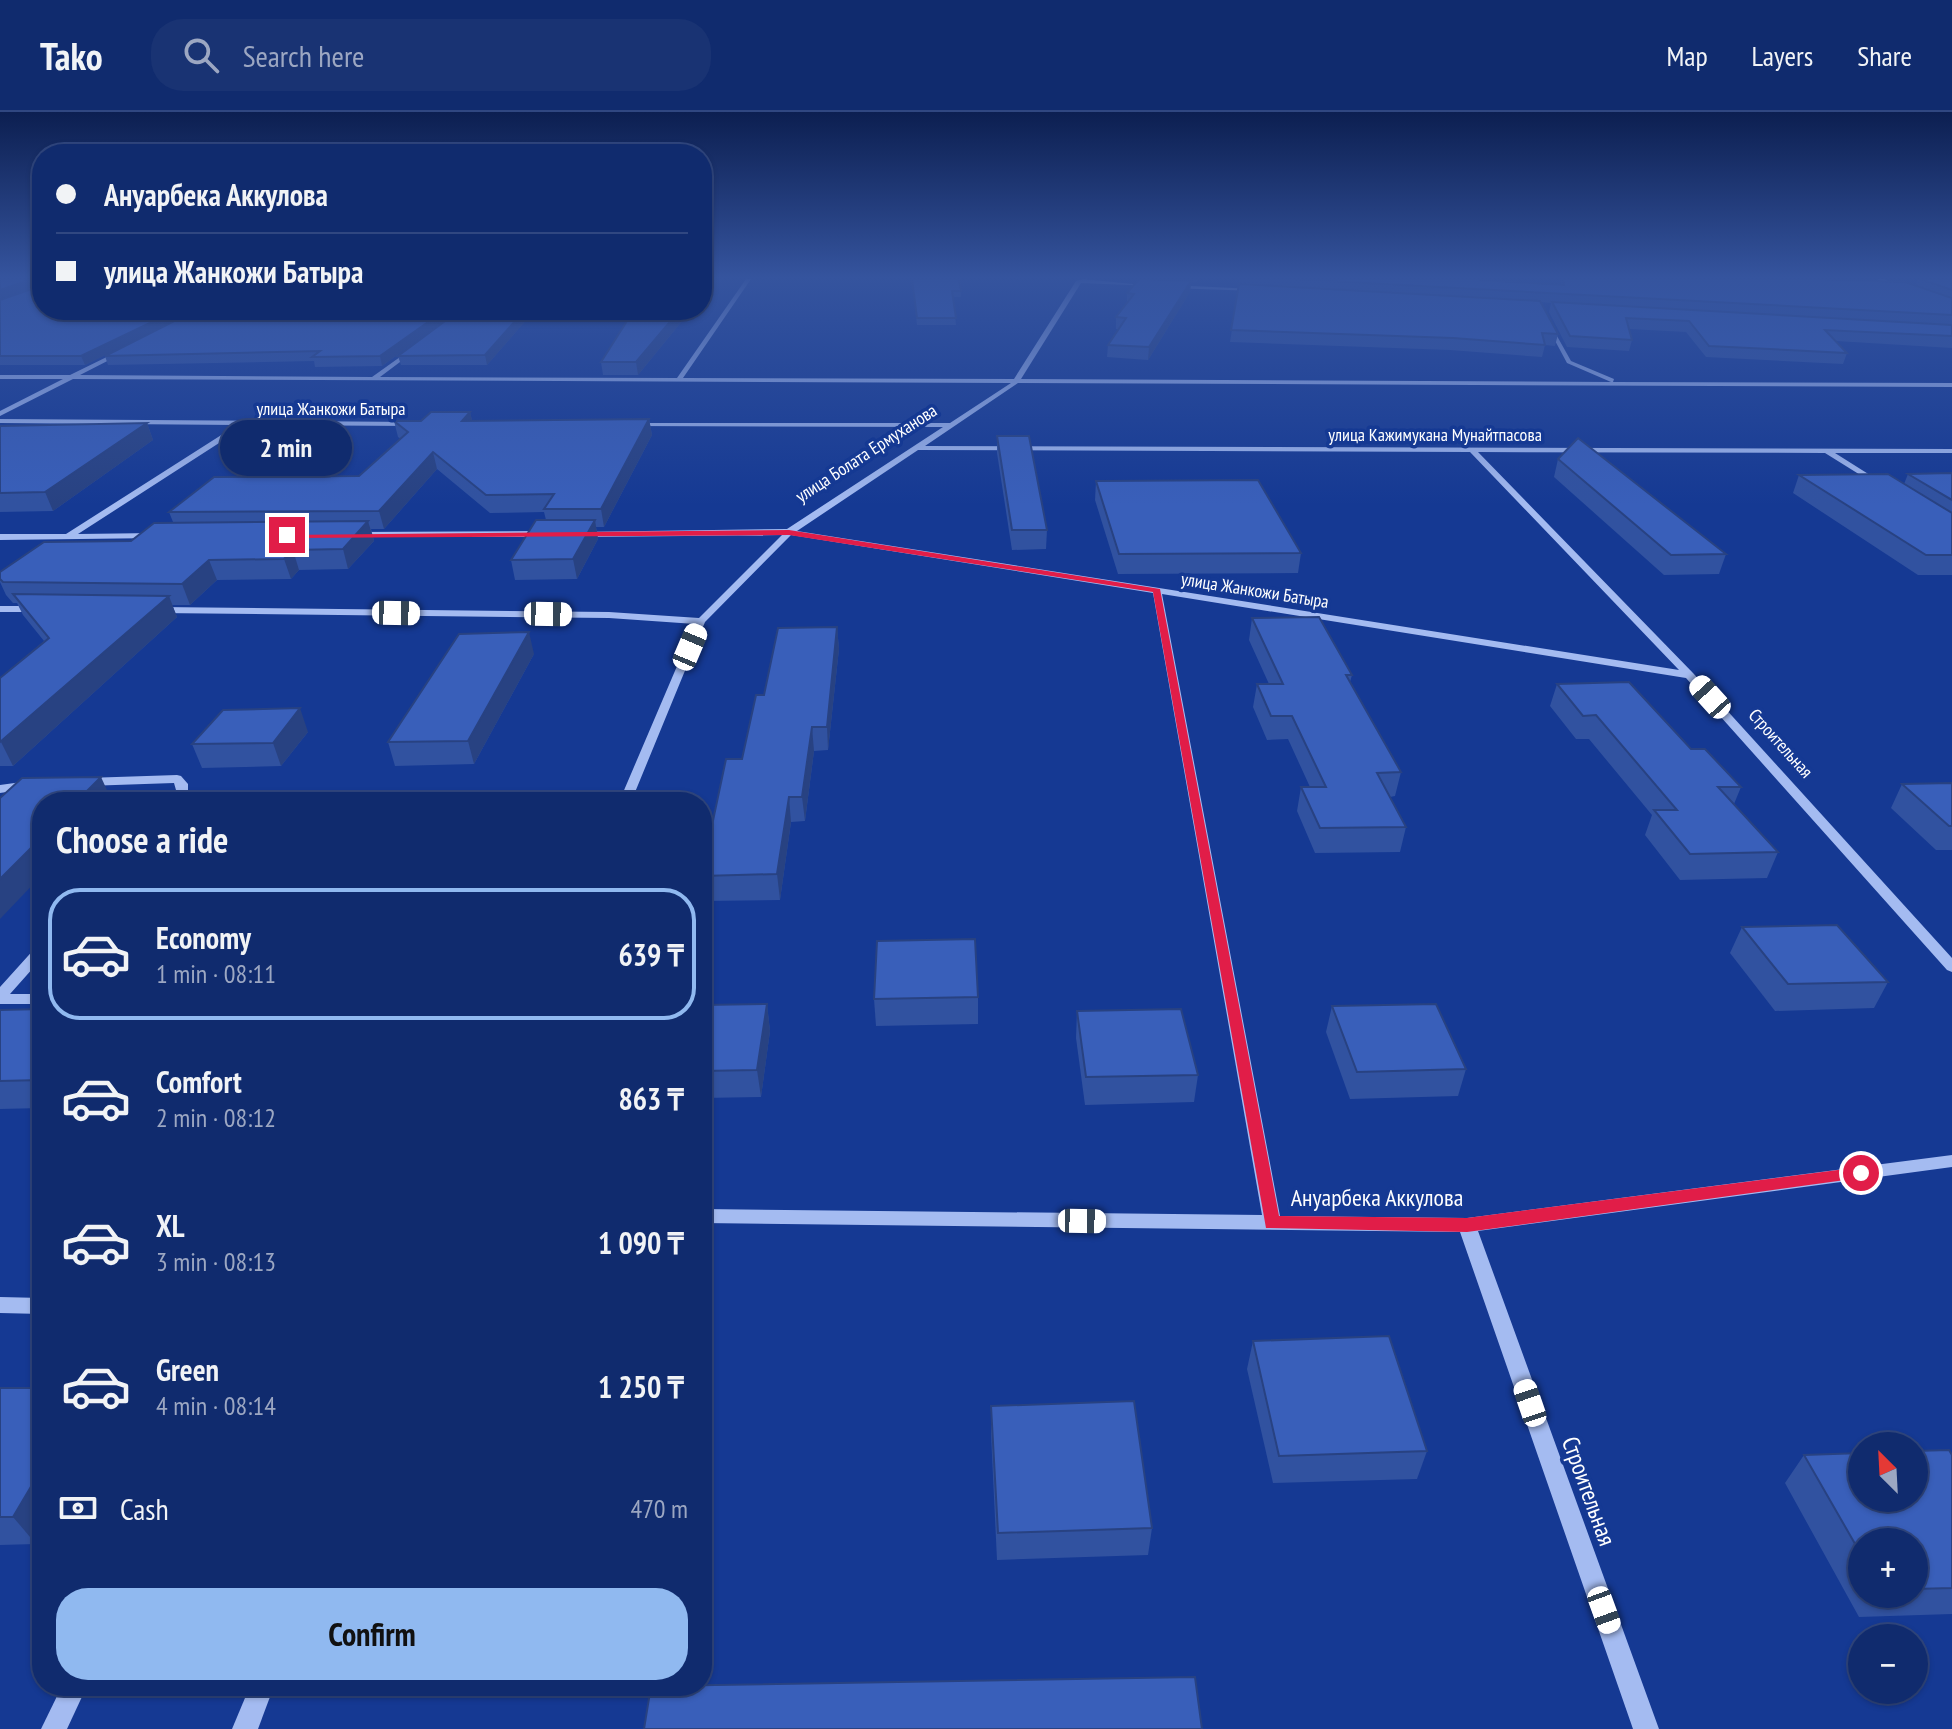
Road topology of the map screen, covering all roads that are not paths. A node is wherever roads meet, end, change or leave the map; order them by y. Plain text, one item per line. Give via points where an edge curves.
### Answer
1 (117, 354) edge
2 (407, 354) edge
3 (696, 354) edge
4 (1033, 354) edge
5 (1565, 354) edge
6 (0, 377) edge
7 (71, 377) junction
8 (372, 379) junction
9 (679, 379) junction
10 (1017, 379) junction
11 (1619, 383) junction
12 (1952, 385) edge
13 (0, 414) edge
14 (0, 421) edge
15 (245, 423) junction
16 (418, 424) edge
17 (622, 424) edge
18 (951, 425) junction
19 (917, 448) junction
20 (1472, 450) junction
21 (1825, 451) junction
22 (1952, 451) edge
23 (1891, 493) edge
24 (789, 532) junction
25 (554, 534) edge
26 (569, 534) edge
27 (350, 535) edge
28 (161, 536) edge
29 (0, 537) edge
30 (67, 537) junction
31 (1157, 590) junction
32 (0, 609) edge
33 (47, 609) edge
34 (141, 610) edge
35 (701, 621) junction
36 (1689, 675) junction
37 (75, 782) edge
38 (45, 783) edge
39 (0, 789) edge
40 (181, 792) edge
41 (629, 792) edge
42 (32, 960) edge
43 (1952, 967) edge
44 (0, 997) edge
45 (32, 999) edge
46 (1952, 1161) edge
47 (712, 1216) edge
48 (1272, 1223) junction
49 (1467, 1225) junction
50 (0, 1305) edge
51 (32, 1306) edge
52 (70, 1696) edge
53 (258, 1696) edge
54 (54, 1729) edge
55 (245, 1729) edge
56 (1646, 1729) edge

1 - 7 street
2 - 8 street
3 - 9 street
4 - 10 street, улица Болата Ермуханова
5 - 11 street via 1569,362
6 - 7 street
7 - 8 street
7 - 13 street
8 - 9 street
9 - 10 street
10 - 11 street
10 - 18 street, улица Болата Ермуханова
11 - 12 street
14 - 15 street, улица Жанкожи Батыра
15 - 16 street, улица Жанкожи Батыра
15 - 30 street
17 - 18 street
18 - 19 street, улица Болата Ермуханова
19 - 20 street, улица Кажимукана Мунайтпасова
19 - 24 street, улица Болата Ермуханова
20 - 21 street, улица Кажимукана Мунайтпасова
20 - 36 street, Строительная
21 - 22 street, улица Кажимукана Мунайтпасова
21 - 23 street
24 - 26 street, улица Жанкожи Батыра
24 - 31 street, улица Жанкожи Батыра
24 - 35 street, улица Болата Ермуханова
25 - 27 street
28 - 30 street
29 - 30 street
31 - 36 street, улица Жанкожи Батыра
31 - 48 street
32 - 33 street
34 - 35 street via 609,615
35 - 41 street, улица Болата Ермуханова
36 - 43 street, Строительная
37 - 40 street via 177,779
38 - 39 street
42 - 44 street
44 - 45 street
46 - 49 street, Ануарбека Аккулова
47 - 48 street, Ануарбека Аккулова
48 - 49 street, Ануарбека Аккулова
49 - 56 street, Строительная
50 - 51 street
52 - 54 street
53 - 55 street

